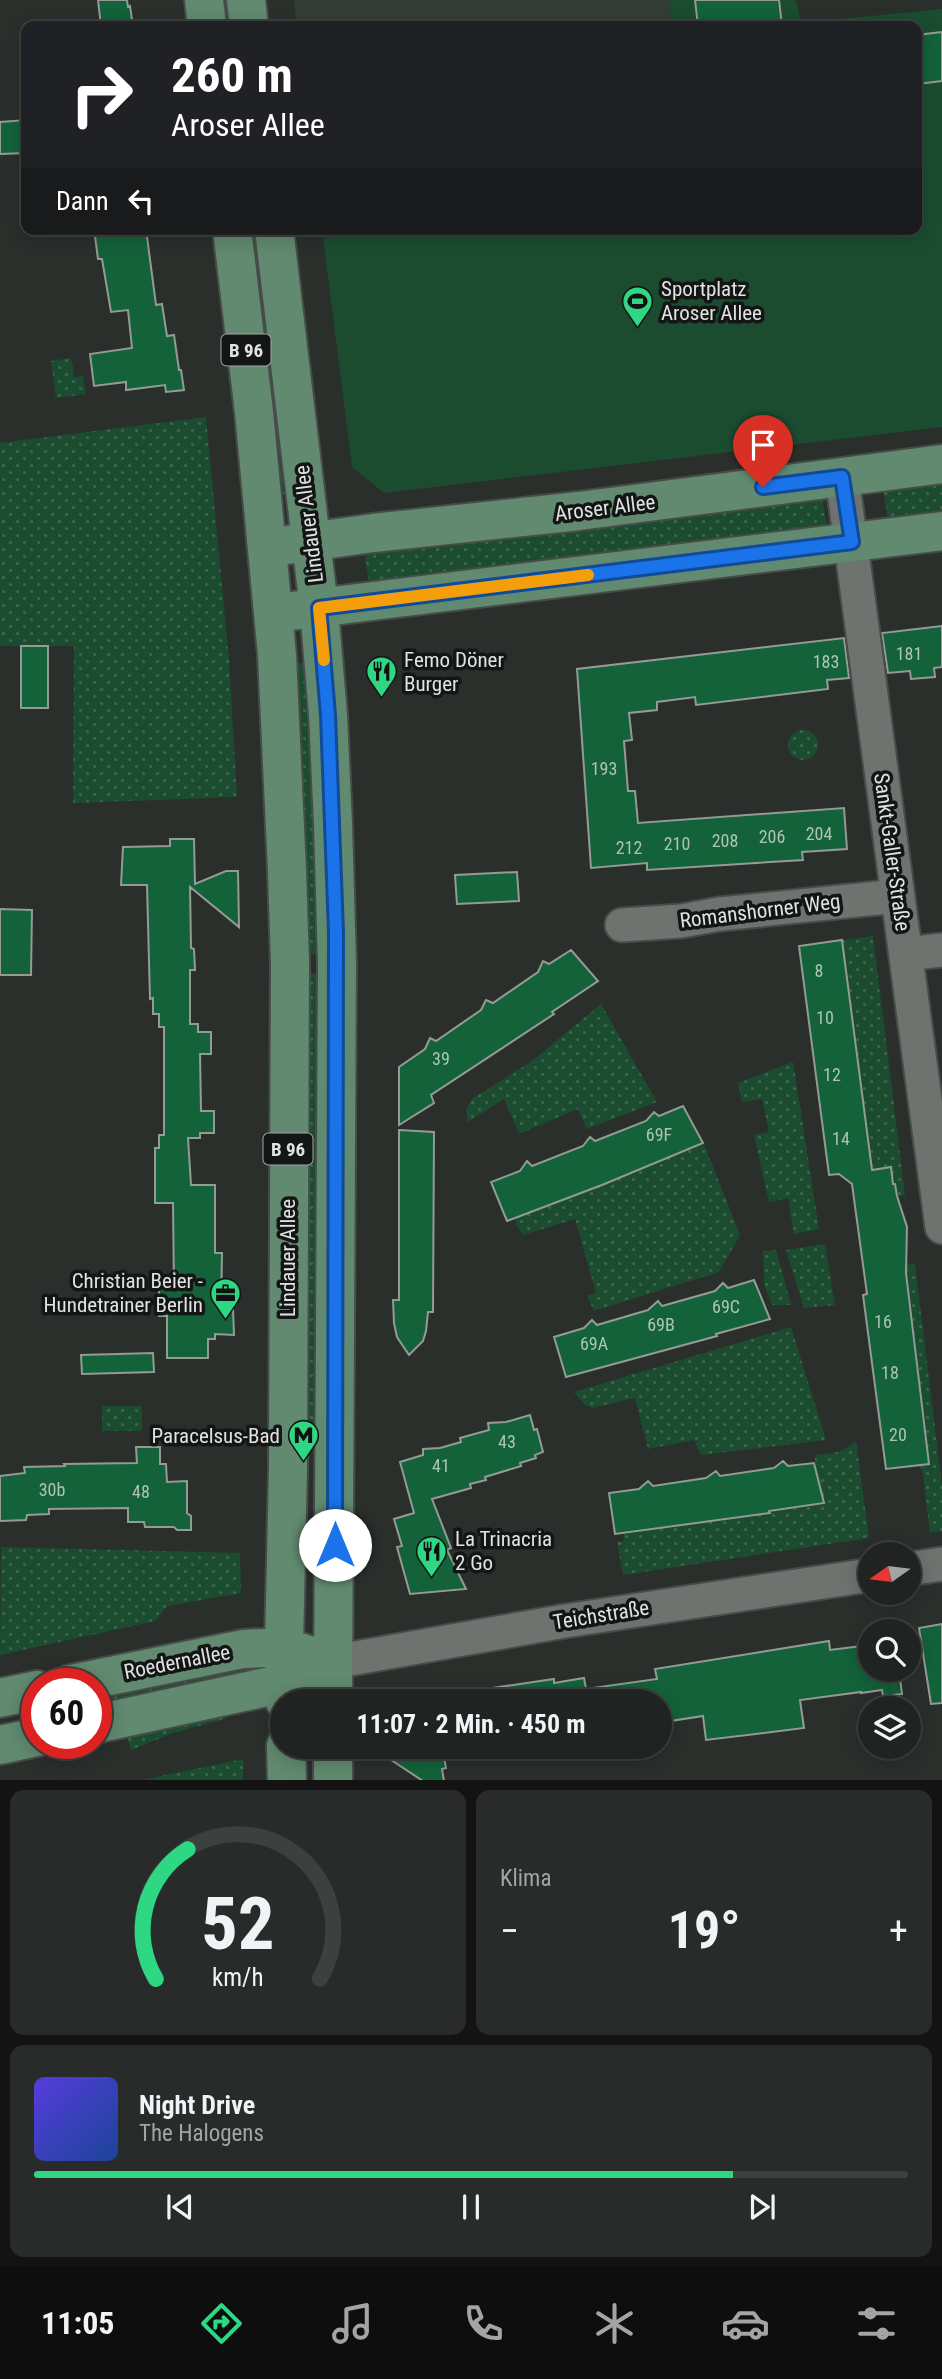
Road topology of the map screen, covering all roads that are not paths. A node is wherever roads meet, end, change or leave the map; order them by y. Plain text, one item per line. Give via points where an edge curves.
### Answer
1 (204, 0) edge
2 (246, 0) edge
3 (206, 21) edge
4 (248, 21) edge
5 (233, 235) edge
6 (275, 235) edge
7 (942, 464) edge
8 (842, 477) junction
9 (942, 531) edge
10 (312, 542) junction
11 (852, 542) junction
12 (267, 547) junction
13 (319, 608) junction
14 (273, 613) junction
15 (898, 896) junction
16 (622, 925) dead end
17 (942, 950) edge
18 (906, 954) junction
19 (942, 1227) edge
20 (942, 1564) edge
21 (921, 1567) edge
22 (858, 1577) edge
23 (333, 1662) junction
24 (112, 1676) edge
25 (285, 1677) edge
26 (333, 1689) edge
27 (21, 1693) edge
28 (0, 1698) edge
29 (112, 1720) edge
30 (21, 1740) edge
31 (0, 1745) edge
32 (286, 1759) edge
33 (333, 1759) edge
34 (287, 1780) edge
35 (333, 1780) edge

1 - 3 main road
2 - 4 main road
5 - 12 main road, Lindauer Allee / B 96
6 - 10 main road, Lindauer Allee / B 96
7 - 8 main road, Aroser Allee
8 - 10 main road, Aroser Allee
8 - 11 street, Sankt-Galler-Straße
9 - 11 main road
10 - 12 main road, Aroser Allee
10 - 13 main road, Lindauer Allee / B 96
11 - 13 main road
11 - 15 street, Sankt-Galler-Straße
12 - 14 main road, Lindauer Allee / B 96
13 - 14 main road
13 - 23 main road, Lindauer Allee / B 96 via 337,963
14 - 25 main road, Lindauer Allee / B 96 via 290,964
15 - 16 street, Romanshorner Weg
15 - 18 street, Sankt-Galler-Straße
17 - 18 street
18 - 19 street, Sankt-Galler-Straße
20 - 21 street
22 - 23 street, Teichstraße
23 - 25 main road
23 - 26 main road, Lindauer Allee
24 - 25 main road, Roedernallee via 243,1649
25 - 29 main road, Roedernallee
27 - 28 main road
30 - 31 main road
32 - 34 main road
33 - 35 main road

